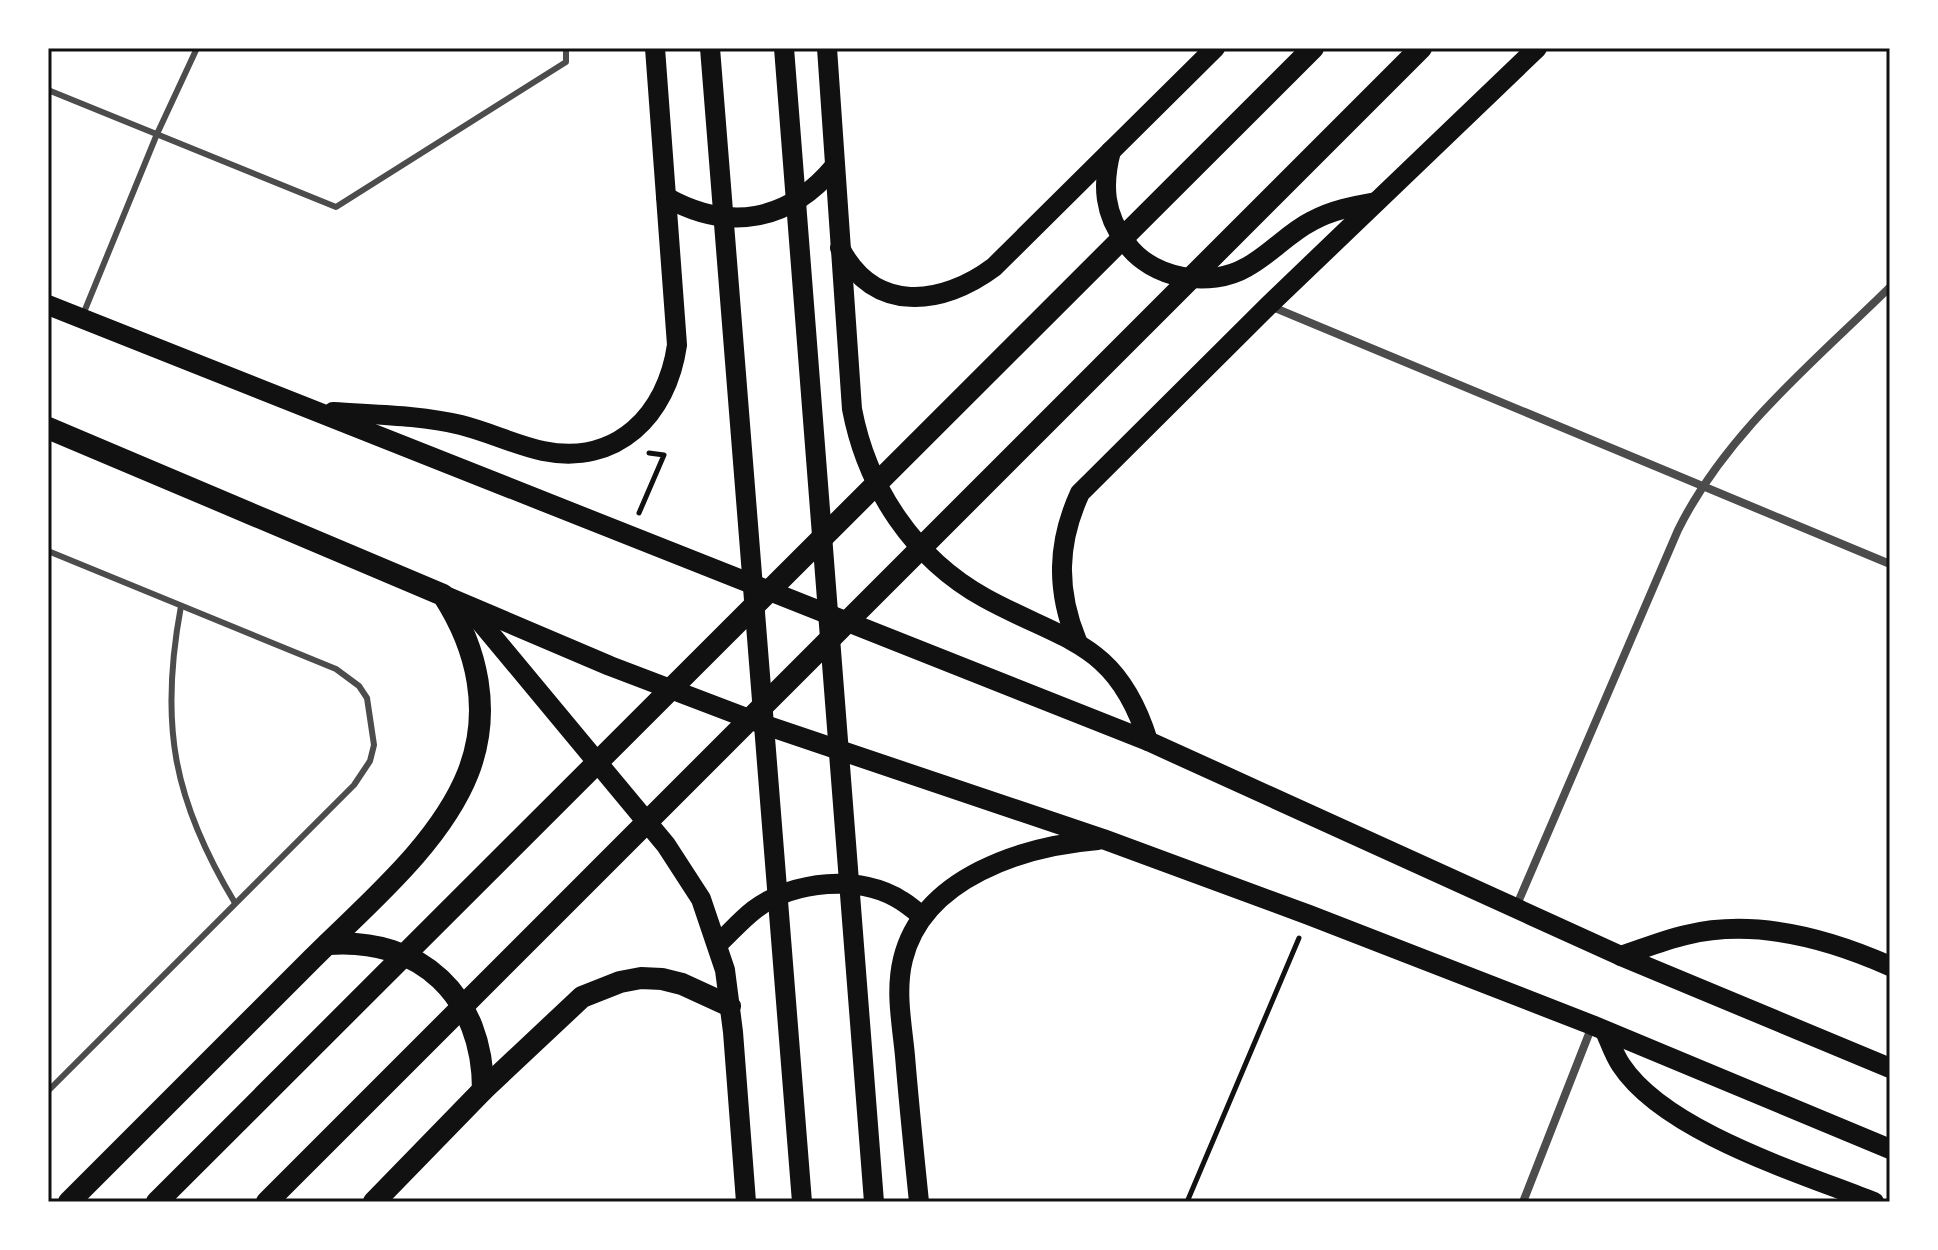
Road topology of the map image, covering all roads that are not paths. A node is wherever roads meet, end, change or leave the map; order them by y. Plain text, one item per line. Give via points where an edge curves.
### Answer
1 (197, 48) edge
2 (566, 48) edge
3 (655, 48) edge
4 (710, 48) edge
5 (784, 48) edge
6 (827, 48) edge
7 (1215, 48) edge
8 (1313, 48) edge
9 (1421, 48) edge
10 (1537, 48) edge
11 (48, 90) edge
12 (157, 134) junction
13 (1111, 151) junction
14 (834, 167) junction
15 (666, 197) junction
16 (1376, 202) junction
17 (840, 247) junction
18 (1890, 287) edge
19 (48, 305) edge
20 (1269, 305) junction
21 (81, 318) junction
22 (316, 411) junction
23 (48, 428) edge
24 (1702, 486) junction
25 (48, 551) edge
26 (1890, 564) edge
27 (443, 595) junction
28 (467, 605) junction
29 (181, 606) junction
30 (1077, 641) junction
31 (1148, 741) junction
32 (1103, 839) junction
33 (235, 903) junction
34 (1515, 909) junction
35 (922, 916) junction
36 (328, 944) junction
37 (718, 944) junction
38 (1621, 956) junction
39 (1890, 966) edge
40 (730, 1006) junction
41 (1598, 1028) junction
42 (1890, 1068) edge
43 (483, 1090) junction
44 (48, 1091) edge
45 (1890, 1149) edge
46 (69, 1202) edge
47 (157, 1202) edge
48 (267, 1202) edge
49 (374, 1202) edge
50 (746, 1202) edge
51 (802, 1202) edge
52 (874, 1202) edge
53 (919, 1202) edge
54 (1523, 1202) edge
55 (1874, 1202) edge

1 - 12 lane
2 - 12 lane via 566,62 336,207
3 - 15 main road
4 - 51 main road
5 - 52 main road
6 - 14 main road
7 - 13 main road
8 - 47 highway
9 - 48 highway
10 - 16 main road
11 - 12 lane
12 - 21 lane
13 - 16 main road via 1105,192 1117,232 1145,262 1184,277 1205,279 1245,269 1312,220
13 - 17 main road via 994,267 945,293 914,298 883,291 857,273
14 - 15 main road via 804,197 746,218 704,214
14 - 17 main road
15 - 22 main road via 677,321 674,369 661,398 626,437 607,448 563,454 440,421
16 - 20 main road
17 - 30 main road via 854,419 868,467 887,503 923,550 961,582
18 - 24 street via 1750,426
19 - 21 main road
20 - 24 street
20 - 30 main road via 1080,493 1064,534 1060,578
21 - 22 main road
22 - 31 main road
23 - 27 highway
24 - 26 street
24 - 34 street via 1678,530
25 - 29 lane
27 - 28 main road
27 - 36 highway via 464,631 480,691 479,732 468,773 423,845
28 - 32 main road via 726,711
28 - 37 main road via 683,867
29 - 33 lane via 170,709 176,760 208,859
29 - 33 lane via 336,669 367,698 374,745 363,773
30 - 31 main road via 1127,692
31 - 34 main road
32 - 35 main road via 1056,846 999,864 949,890
32 - 41 main road
33 - 44 lane
34 - 38 main road
35 - 37 main road via 901,899 877,890 826,884 801,888 755,909
35 - 53 main road via 899,978
36 - 43 highway via 353,942 400,952 441,979 470,1018 483,1065
36 - 46 highway
37 - 40 main road
38 - 39 main road via 1686,934 1757,930 1826,941
38 - 42 main road
40 - 43 highway via 662,979 601,987 566,1009
40 - 50 main road
41 - 45 main road
41 - 54 street
41 - 55 main road via 1633,1079 1694,1126
43 - 49 highway

